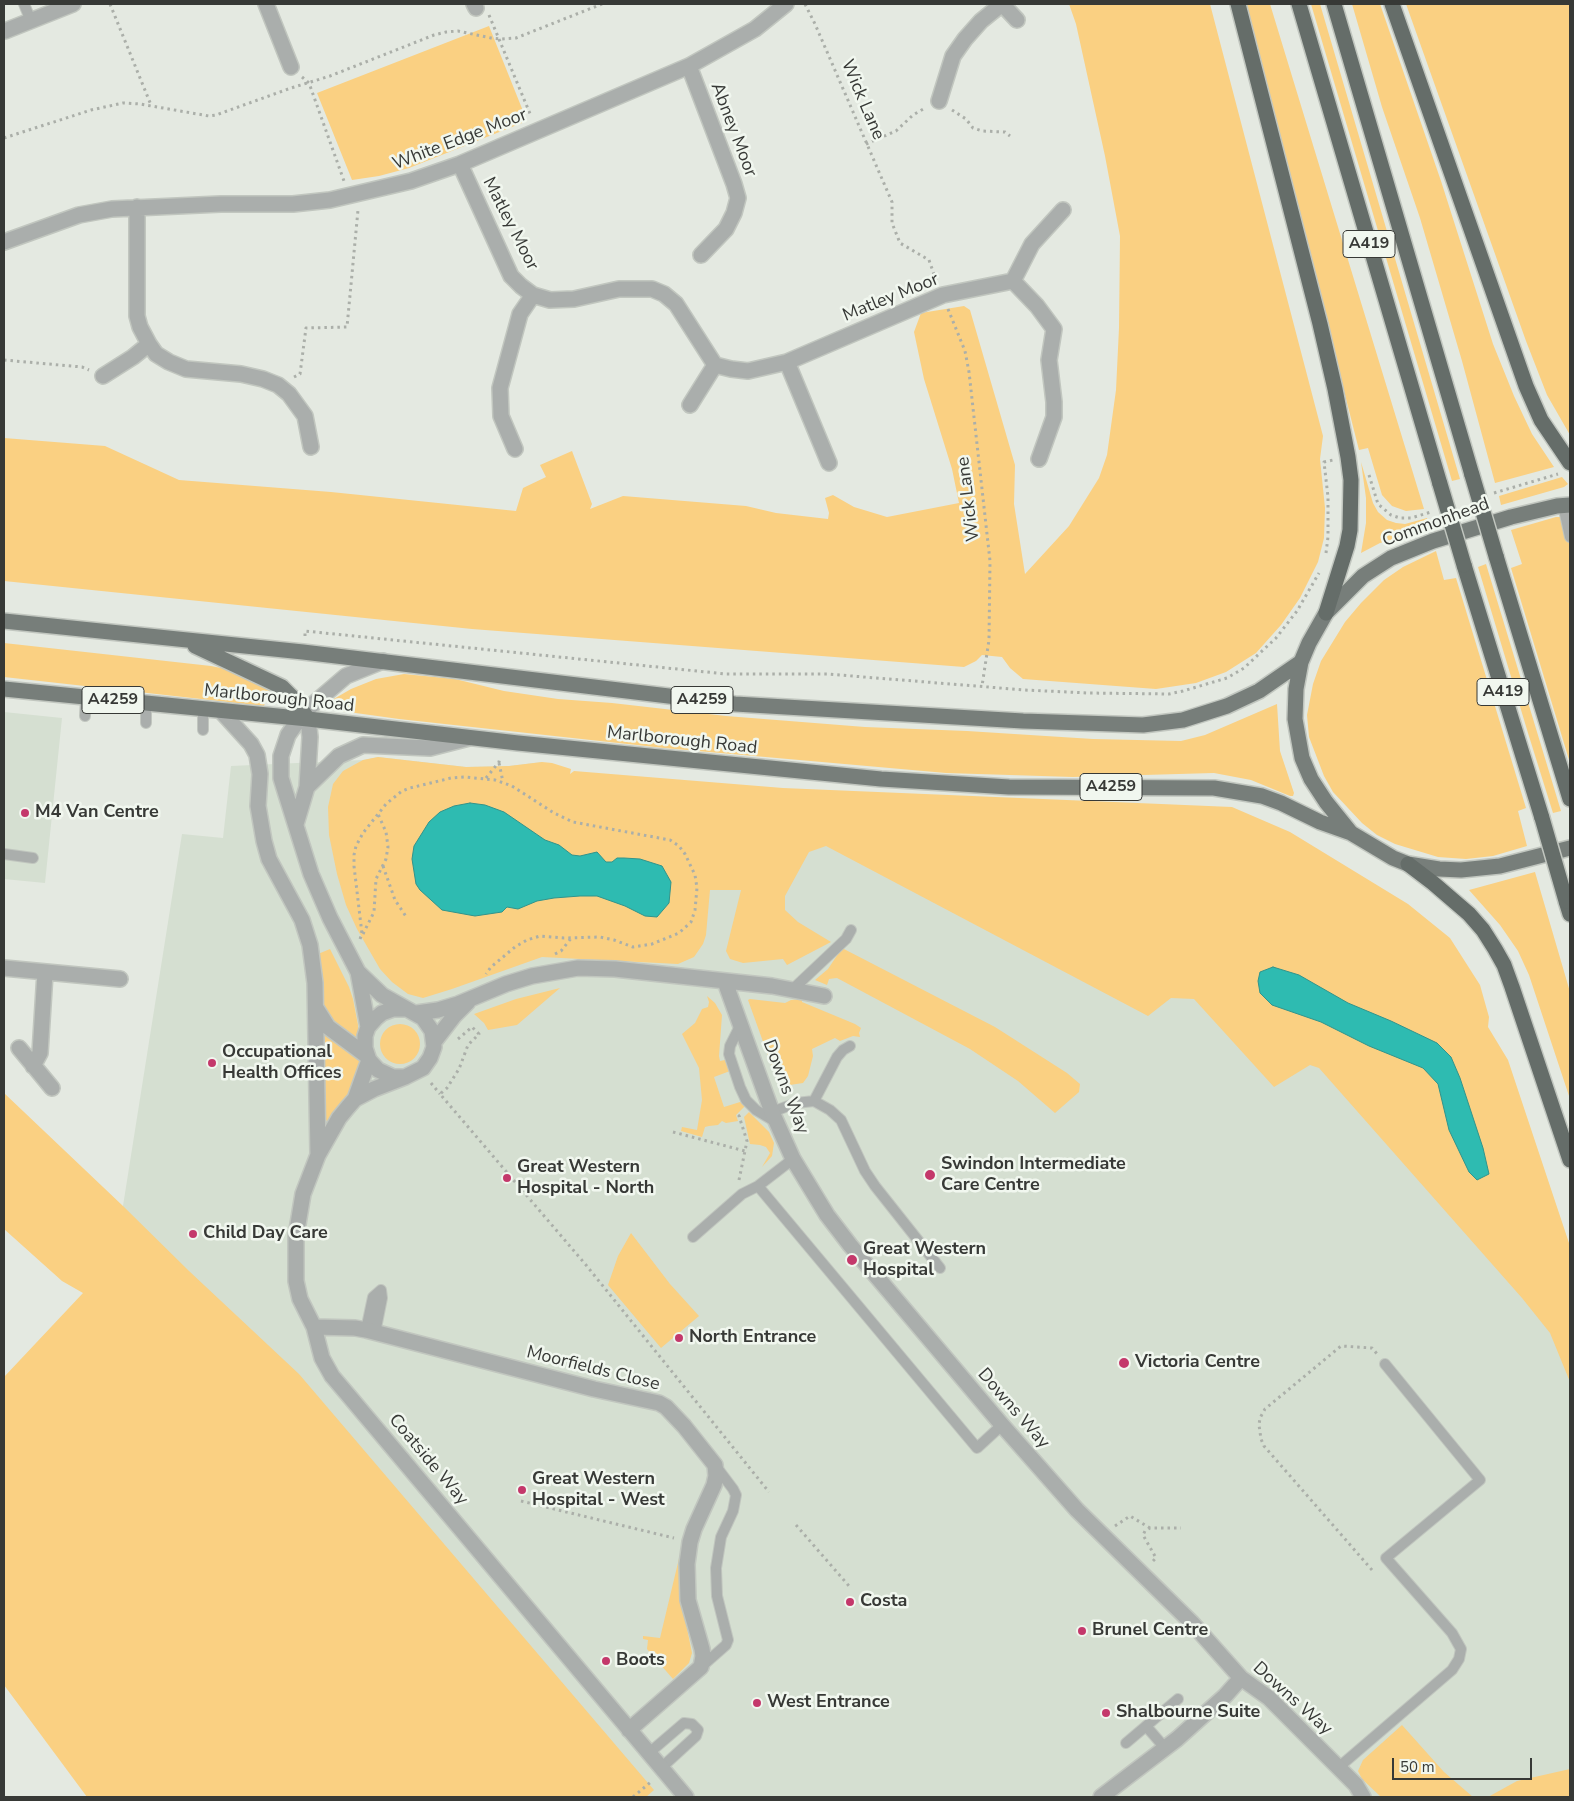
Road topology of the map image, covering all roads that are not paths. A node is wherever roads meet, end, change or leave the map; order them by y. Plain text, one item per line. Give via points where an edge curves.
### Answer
1 (24, 4) edge
2 (72, 4) edge
3 (266, 4) edge
4 (786, 4) edge
5 (1002, 4) edge
6 (1238, 4) edge
7 (1298, 4) edge
8 (1334, 4) edge
9 (1392, 4) edge
10 (1017, 20) dead end
11 (30, 21) junction
12 (5, 31) dead end
13 (689, 66) junction
14 (291, 67) road end
15 (939, 101) road end
16 (460, 164) junction
17 (137, 207) junction
18 (1063, 210) dead end
19 (4, 242) edge
20 (702, 255) dead end
21 (1013, 281) junction
22 (533, 295) junction
23 (149, 344) junction
24 (787, 362) junction
25 (715, 365) junction
26 (103, 376) road end
27 (690, 405) dead end
28 (312, 448) dead end
29 (515, 448) dead end
30 (1038, 460) dead end
31 (829, 463) dead end
32 (1567, 467) edge
33 (1567, 505) edge
34 (1570, 537) edge
35 (1326, 613) junction
36 (4, 621) edge
37 (180, 639) junction
38 (384, 661) junction
39 (1301, 662) junction
40 (4, 689) edge
41 (86, 697) junction
42 (146, 703) junction
43 (203, 709) junction
44 (221, 711) junction
45 (85, 716) dead end
46 (303, 717) junction
47 (146, 723) dead end
48 (203, 730) dead end
49 (469, 738) junction
50 (307, 788) junction
51 (1570, 799) edge
52 (296, 824) junction
53 (1350, 833) junction
54 (1570, 848) edge
55 (4, 854) edge
56 (33, 858) dead end
57 (1408, 864) junction
58 (1568, 908) edge
59 (851, 930) dead end
60 (4, 968) edge
61 (358, 972) junction
62 (44, 973) junction
63 (120, 979) dead end
64 (725, 982) junction
65 (793, 989) junction
66 (824, 996) dead end
67 (471, 1000) junction
68 (316, 1008) junction
69 (412, 1011) junction
70 (741, 1024) junction
71 (368, 1027) junction
72 (434, 1042) junction
73 (850, 1046) dead end
74 (19, 1048) dead end
75 (368, 1058) junction
76 (34, 1066) junction
77 (405, 1077) junction
78 (52, 1088) dead end
79 (355, 1100) junction
80 (814, 1101) junction
81 (774, 1117) junction
82 (318, 1155) junction
83 (793, 1159) junction
84 (1570, 1160) edge
85 (758, 1186) junction
86 (693, 1237) dead end
87 (940, 1268) dead end
88 (381, 1290) dead end
89 (314, 1327) junction
90 (371, 1331) junction
91 (1385, 1364) road end
92 (1002, 1425) junction
93 (715, 1465) junction
94 (702, 1667) junction
95 (1241, 1678) junction
96 (1178, 1699) dead end
97 (1146, 1726) junction
98 (629, 1730) junction
99 (1126, 1743) dead end
100 (1165, 1748) junction
101 (649, 1753) junction
102 (1339, 1767) junction
103 (662, 1770) junction
104 (686, 1797) edge
105 (1101, 1797) edge
106 (1364, 1797) edge

1 - 11 lane
2 - 11 street
3 - 14 street
4 - 13 street, White Edge Moor via 755,29
5 - 10 street
5 - 15 street via 981,21 953,56
6 - 35 highway via 1320,324 1348,457 1350,530
7 - 58 highway, A419, bridge
8 - 51 highway, A419, bridge
9 - 32 highway via 1526,386
11 - 12 street
13 - 16 street, White Edge Moor
13 - 20 street, Abney Moor via 738,198 726,229
16 - 17 street, White Edge Moor via 411,181 330,200 292,204
16 - 22 street, Matley Moor via 511,276
17 - 19 street, White Edge Moor via 79,215
17 - 23 street via 137,316
18 - 21 street via 1032,244
21 - 24 street, Matley Moor via 943,295
21 - 30 street via 1054,329 1049,360 1054,417
22 - 25 street, Matley Moor via 550,300 574,299 619,289 652,289 676,304
22 - 29 street, Matley Moor via 520,314 500,388 501,416
23 - 26 street
23 - 28 street via 156,354 186,368 241,374 278,385 294,399 305,416
24 - 25 street, Matley Moor via 748,371
24 - 31 street
25 - 27 street
33 - 34 lane
33 - 35 main road, Commonhead via 1476,527 1391,558 1363,576
35 - 39 main road, Commonhead
36 - 37 main road, A4259
37 - 38 main road, A4259
37 - 46 main road via 282,687
38 - 39 main road, A4259 via 735,704 1143,725 1183,720 1227,706 1258,691
38 - 46 street via 346,676
39 - 53 main road, Commonhead via 1295,720 1302,758 1318,790
40 - 41 main road, Marlborough Road / A4259
41 - 42 main road, Marlborough Road / A4259
41 - 45 lane
42 - 43 main road, Marlborough Road / A4259
42 - 47 lane
43 - 44 main road, Marlborough Road / A4259
43 - 48 lane
44 - 46 main road, Marlborough Road / A4259
44 - 68 street via 252,744 257,755 261,829 269,859 302,920 308,938 314,967
46 - 49 main road, Marlborough Road / A4259
46 - 50 street via 310,737
46 - 52 street via 288,735 281,756 283,784
49 - 50 street via 430,748 363,745 339,756
49 - 53 main road, Marlborough Road / A4259 via 881,779 1009,787 1214,788 1262,796
50 - 52 street
52 - 61 street via 318,892
53 - 57 main road, Commonhead
54 - 57 main road, Commonhead via 1482,869 1439,869
55 - 56 lane
57 - 84 highway via 1469,914 1504,965
59 - 65 lane via 846,939
60 - 62 street
61 - 69 street via 382,995
61 - 71 street
62 - 63 street
62 - 76 street via 40,1053
64 - 65 street
64 - 67 street via 578,968 532,976
64 - 70 street, Downs Way
65 - 66 street
67 - 69 street via 438,1010
67 - 72 street
68 - 75 street via 328,1027
68 - 82 street
69 - 71 street via 393,1009 382,1013
69 - 72 street via 428,1023
70 - 81 street, Downs Way
70 - 81 lane via 729,1054 740,1087 752,1106
71 - 75 street via 364,1043
72 - 77 street via 430,1058 423,1068
73 - 80 lane via 837,1057
74 - 76 street
75 - 77 street via 384,1074
75 - 79 street, Coatside Way
76 - 78 street
77 - 79 street, Coatside Way
79 - 82 street, Coatside Way via 339,1118
80 - 81 lane via 796,1103
80 - 87 lane via 841,1120 875,1186
81 - 83 street, Downs Way
82 - 89 street, Coatside Way via 303,1194 296,1236 296,1281 300,1299
83 - 85 lane
83 - 92 street, Downs Way via 827,1215 850,1245
85 - 86 lane via 742,1194
85 - 92 lane via 977,1448
88 - 90 lane via 373,1297
89 - 90 street, Moorfields Close
89 - 98 street, Coatside Way via 322,1358 332,1376
90 - 93 street, Moorfields Close via 594,1390 659,1403 684,1426
91 - 102 lane via 1480,1480 1386,1558 1452,1633 1461,1649 1452,1670
92 - 95 street, Downs Way via 1101,1535 1192,1623
93 - 94 street via 714,1485 700,1512 687,1564 688,1600 702,1649
93 - 94 lane via 736,1495 733,1511 721,1537 716,1568 717,1596 728,1640
94 - 98 street
95 - 100 street
95 - 102 street, Downs Way via 1269,1698
96 - 97 lane
97 - 99 lane
97 - 100 lane
98 - 101 street, Coatside Way
100 - 105 street
101 - 103 street, Coatside Way
101 - 103 lane via 684,1723 692,1724 698,1730 696,1736
102 - 106 street, Downs Way
103 - 104 street, Coatside Way

